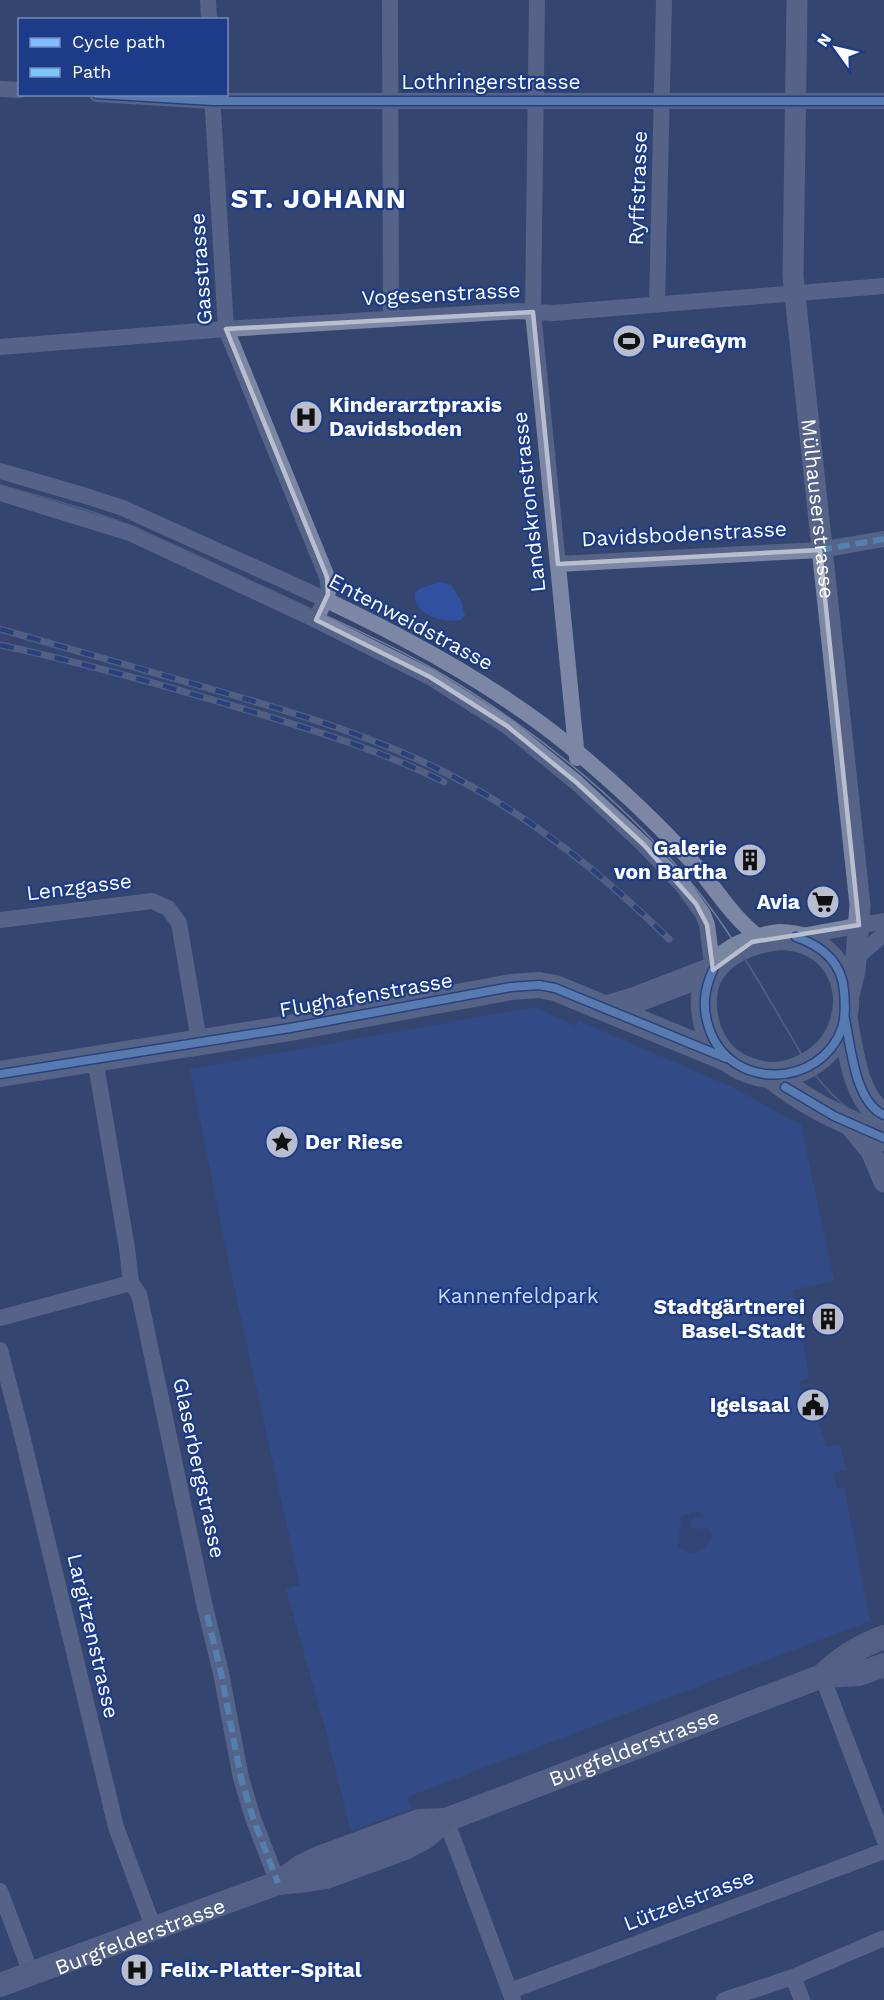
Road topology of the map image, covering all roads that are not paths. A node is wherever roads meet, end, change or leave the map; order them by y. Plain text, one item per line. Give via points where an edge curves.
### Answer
1 (208, 0) edge
2 (390, 0) edge
3 (537, 0) edge
4 (664, 0) edge
5 (797, 0) edge
6 (208, 18) edge
7 (0, 89) edge
8 (18, 90) edge
9 (155, 96) edge
10 (212, 98) edge
11 (390, 100) junction
12 (663, 100) junction
13 (536, 101) junction
14 (795, 101) junction
15 (884, 101) edge
16 (884, 286) edge
17 (794, 294) junction
18 (657, 304) junction
19 (533, 312) junction
20 (391, 319) junction
21 (226, 329) junction
22 (0, 347) edge
23 (0, 471) edge
24 (0, 493) edge
25 (884, 539) edge
26 (820, 550) junction
27 (558, 564) junction
28 (325, 601) junction
29 (316, 620) junction
30 (577, 752) junction
31 (577, 783) junction
32 (0, 920) edge
33 (884, 921) edge
34 (859, 925) junction
35 (884, 934) edge
36 (796, 937) junction
37 (761, 939) junction
38 (857, 957) junction
39 (713, 970) junction
40 (608, 1008) junction
41 (844, 1016) junction
42 (199, 1041) junction
43 (726, 1058) junction
44 (95, 1059) junction
45 (0, 1074) edge
46 (771, 1075) junction
47 (882, 1117) edge
48 (848, 1122) junction
49 (884, 1138) edge
50 (884, 1182) edge
51 (131, 1283) junction
52 (0, 1318) edge
53 (0, 1350) edge
54 (884, 1637) edge
55 (884, 1665) edge
56 (822, 1676) junction
57 (446, 1820) junction
58 (884, 1839) edge
59 (884, 1851) edge
60 (278, 1882) junction
61 (0, 1891) edge
62 (154, 1929) junction
63 (884, 1938) edge
64 (31, 1973) junction
65 (793, 1977) junction
66 (0, 1985) edge
67 (512, 1996) edge
68 (724, 2000) edge
69 (802, 2000) edge

1 - 6 street
2 - 11 street
3 - 13 street, Landskronstrasse
4 - 12 street, Ryffstrasse
5 - 14 street, Mülhauserstrasse
7 - 8 street
9 - 10 street, Lothringerstrasse
10 - 11 street, Lothringerstrasse
10 - 21 street, Gasstrasse
11 - 13 street, Lothringerstrasse
11 - 20 street
12 - 13 street, Lothringerstrasse
12 - 14 street, Lothringerstrasse
12 - 18 street, Ryffstrasse
13 - 19 street, Landskronstrasse
14 - 15 street, Lothringerstrasse
14 - 17 street, Mülhauserstrasse
16 - 17 street, Vogesenstrasse
17 - 18 street, Vogesenstrasse
17 - 26 street, Mülhauserstrasse
18 - 19 street, Vogesenstrasse
19 - 20 street, Vogesenstrasse
19 - 27 street, Landskronstrasse
20 - 21 street, Vogesenstrasse
21 - 22 street, Vogesenstrasse
21 - 28 street, Gasstrasse via 327,577
23 - 28 street, Entenweidstrasse via 123,508
24 - 29 street, Entenweidstrasse via 130,533
25 - 26 street, Davidsbodenstrasse
26 - 27 street, Davidsbodenstrasse
26 - 34 street, Mülhauserstrasse via 860,905
27 - 30 street, Landskronstrasse
28 - 29 street
28 - 30 street, Entenweidstrasse via 442,659 519,708
29 - 31 street, Entenweidstrasse via 430,677 507,726
30 - 31 street, Landskronstrasse
30 - 37 street, Entenweidstrasse via 658,826 740,922
31 - 39 street, Entenweidstrasse via 644,845 696,904 707,925
32 - 42 street, Lenzgasse via 152,901 168,908 179,923
33 - 34 street
34 - 36 street
34 - 38 street, Mülhauserstrasse
35 - 38 street
36 - 37 main road
36 - 41 main road via 831,956 844,987
37 - 39 main road via 737,949
38 - 41 street, Mülhauserstrasse
39 - 40 main road
39 - 43 main road via 705,991 704,1011 711,1035
40 - 42 main road, Flughafenstrasse via 539,985 511,987
40 - 43 main road, Flughafenstrasse
41 - 46 main road via 836,1039 821,1058 795,1071
41 - 47 main road via 861,1089
42 - 44 main road, Flughafenstrasse
43 - 46 main road
44 - 45 main road, Flughafenstrasse
44 - 51 street, Glaserbergstrasse
46 - 48 main road via 796,1095
48 - 49 main road
48 - 50 street via 871,1151
51 - 52 street
51 - 60 street, Glaserbergstrasse via 139,1294 241,1778
53 - 62 street, Largitzenstrasse via 116,1827
54 - 56 main road, Burgfelderstrasse via 843,1657
55 - 56 main road, Burgfelderstrasse via 859,1674
56 - 57 main road, Burgfelderstrasse
56 - 58 street
57 - 60 main road, Burgfelderstrasse via 405,1848 326,1877
57 - 67 street
59 - 67 street, Lützelstrasse
60 - 62 main road, Burgfelderstrasse
61 - 64 street
62 - 64 main road, Burgfelderstrasse
63 - 65 street
64 - 66 main road, Burgfelderstrasse
65 - 68 street
65 - 69 street

